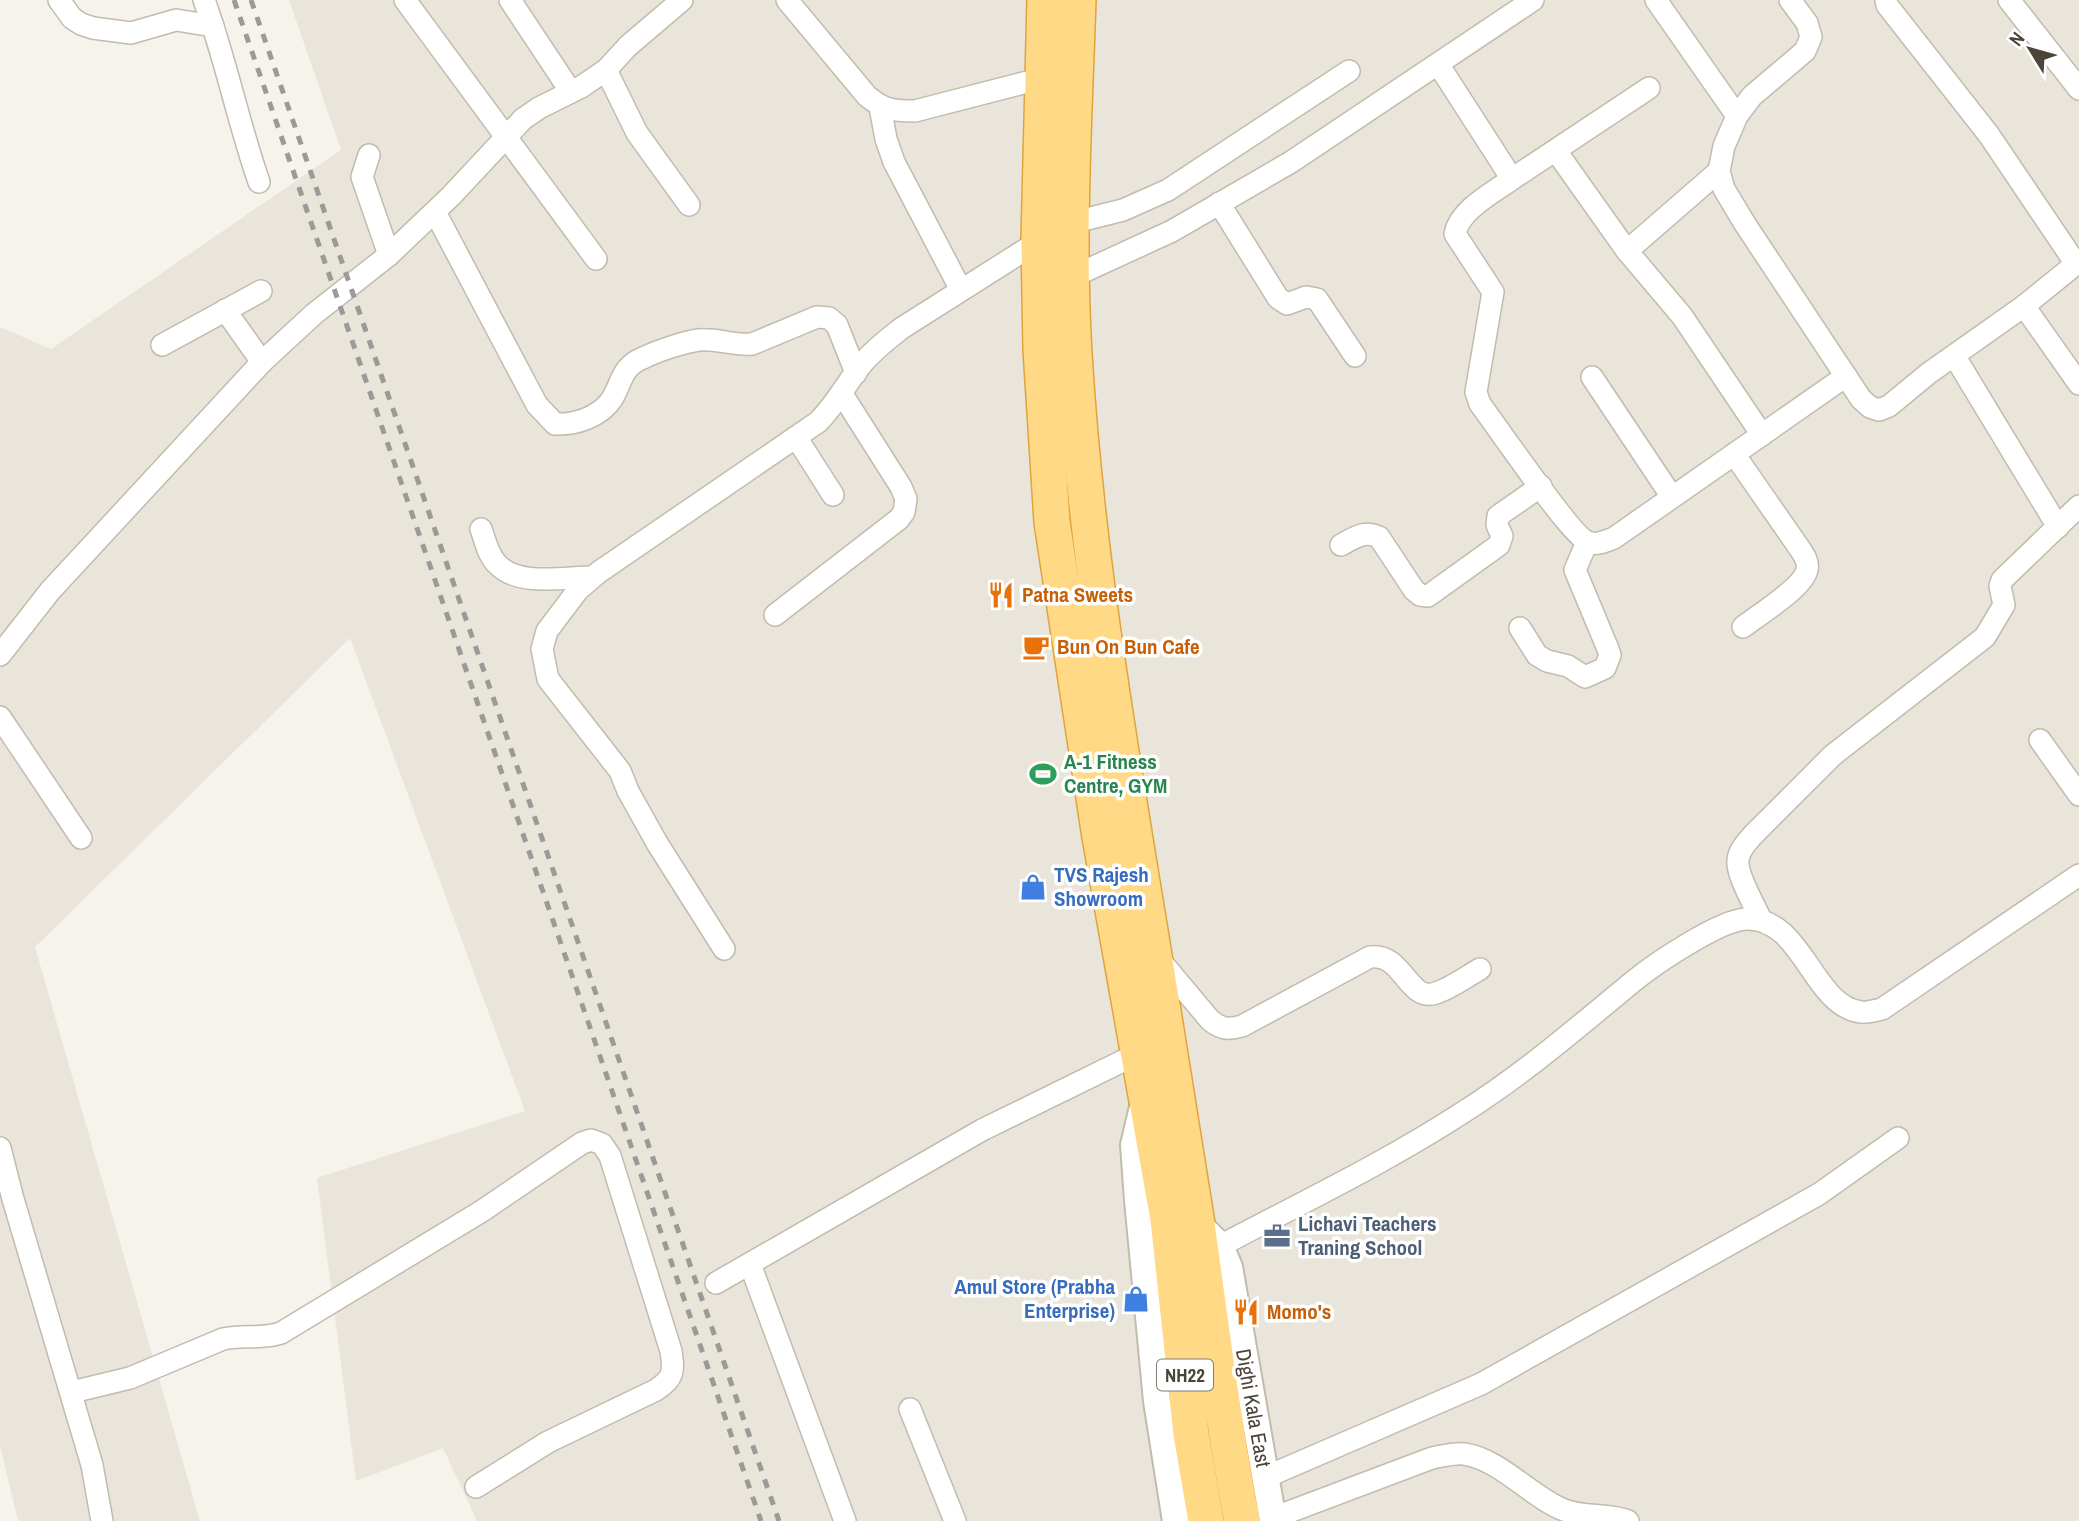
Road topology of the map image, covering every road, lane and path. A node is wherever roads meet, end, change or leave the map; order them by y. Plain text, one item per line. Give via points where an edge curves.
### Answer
1 (58, 0) edge
2 (204, 0) edge
3 (405, 0) edge
4 (510, 0) edge
5 (682, 0) edge
6 (787, 0) edge
7 (1045, 0) edge
8 (1078, 0) edge
9 (1533, 0) edge
10 (1656, 0) edge
11 (1790, 0) edge
12 (1886, 0) edge
13 (2009, 0) edge
14 (213, 26) junction
15 (1438, 64) junction
16 (606, 70) junction
17 (1349, 71) dead end
18 (1043, 79) junction
19 (1649, 88) dead end
20 (2079, 89) edge
21 (572, 92) junction
22 (880, 107) junction
23 (1737, 116) junction
24 (508, 136) junction
25 (1556, 151) junction
26 (369, 155) dead end
27 (1719, 171) junction
28 (1512, 179) junction
29 (259, 182) dead end
30 (1219, 203) junction
31 (689, 205) dead end
32 (435, 212) junction
33 (1071, 223) junction
34 (1040, 241) junction
35 (1627, 251) junction
36 (389, 255) junction
37 (596, 259) dead end
38 (2078, 266) edge
39 (1072, 277) junction
40 (961, 290) junction
41 (261, 291) dead end
42 (2024, 306) junction
43 (226, 310) junction
44 (162, 345) dead end
45 (1355, 356) dead end
46 (1955, 357) junction
47 (262, 362) junction
48 (856, 373) junction
49 (1846, 376) junction
50 (1592, 377) dead end
51 (2079, 384) edge
52 (842, 394) junction
53 (1762, 435) junction
54 (796, 437) junction
55 (1734, 454) junction
56 (1541, 486) junction
57 (833, 495) dead end
58 (1672, 497) junction
59 (2079, 506) edge
60 (2058, 527) junction
61 (481, 529) dead end
62 (1587, 542) junction
63 (1340, 545) dead end
64 (592, 577) junction
65 (775, 615) dead end
66 (1743, 626) dead end
67 (1520, 628) dead end
68 (7, 629) edge
69 (0, 655) edge
70 (0, 716) edge
71 (2040, 740) dead end
72 (2079, 795) edge
73 (81, 838) dead end
74 (2079, 875) edge
75 (1761, 920) junction
76 (724, 949) dead end
77 (1154, 953) junction
78 (1480, 969) dead end
79 (1139, 1053) junction
80 (1146, 1096) junction
81 (1898, 1138) dead end
82 (0, 1148) edge
83 (1208, 1234) junction
84 (750, 1264) junction
85 (716, 1283) dead end
86 (72, 1392) junction
87 (910, 1409) dead end
88 (1266, 1477) junction
89 (476, 1487) dead end
90 (1263, 1520) edge
91 (102, 1521) edge
92 (845, 1521) edge
93 (955, 1521) edge
94 (1176, 1521) edge
95 (1206, 1521) edge
96 (1628, 1521) edge

1 - 14 street via 72,18 93,28 131,33 176,20
2 - 14 street
3 - 24 street
4 - 21 street
5 - 16 street
6 - 22 street
7 - 18 highway, NH22
8 - 33 highway, NH22
9 - 15 street
10 - 23 street
11 - 23 street via 1807,23 1811,37 1805,51 1752,96
12 - 38 street via 1989,135
13 - 20 street
14 - 29 street
15 - 28 street
15 - 30 street via 1291,162
16 - 21 street
16 - 31 street via 637,133
17 - 33 street via 1167,190 1124,210
18 - 22 street via 915,111
18 - 34 highway, NH22
19 - 25 street
21 - 24 street via 538,108
22 - 40 street via 894,162
23 - 27 street
24 - 32 street
24 - 37 street
25 - 28 street
25 - 35 street
26 - 36 street via 362,177
27 - 35 street
27 - 49 street via 1745,224
28 - 56 street via 1463,216 1455,234 1493,292 1476,392 1480,404
30 - 39 street via 1150,242
30 - 45 street via 1278,299 1287,304 1306,297 1317,299
32 - 36 street
32 - 48 street via 537,405 555,424 568,425 604,408 622,375 643,357 700,340 752,344 817,317 829,318 837,325
33 - 39 highway, NH22
34 - 40 street
34 - 79 highway, NH22 via 1041,349 1052,522 1100,837
35 - 53 street via 1682,316
36 - 47 street
38 - 42 street
39 - 77 highway, NH22 via 1074,354 1102,634
40 - 48 street via 902,328
41 - 43 street
42 - 46 street
42 - 51 street
43 - 44 street
43 - 47 street
46 - 49 street via 1880,410 1861,399
46 - 60 street
47 - 68 street via 50,591
48 - 52 street
49 - 53 street
50 - 58 street
52 - 54 street via 818,422
52 - 65 street via 901,487 906,499 904,512
53 - 55 street
54 - 57 street
54 - 64 street
55 - 58 street
55 - 66 street via 1800,549 1808,569 1794,588
56 - 62 street
56 - 63 street via 1499,516 1499,545 1428,596 1414,590 1379,537 1363,534
58 - 62 street via 1614,538 1599,544
59 - 60 street
60 - 75 street via 2001,580 2004,605 1985,637 1833,755 1747,841 1737,860
61 - 64 street via 494,561 509,573 532,578
62 - 67 street via 1575,570 1610,655 1605,668 1585,677 1568,666 1547,661 1532,650
64 - 76 street via 547,631 542,649 548,679 620,771 657,843
68 - 69 street
70 - 73 street
71 - 72 street
74 - 75 street via 1882,1009 1861,1012 1844,1006 1797,948
75 - 83 street via 1743,919 1719,927 1648,969 1522,1073 1398,1152
77 - 78 street via 1210,1020 1219,1028 1231,1029 1370,957 1388,959 1424,994 1435,994
77 - 83 highway, NH22
79 - 80 highway, NH22
79 - 84 street via 982,1130
80 - 94 street via 1135,1145 1137,1186 1157,1401
80 - 95 highway, NH22 via 1167,1219 1191,1434
81 - 88 street via 1819,1194 1481,1384
82 - 86 street
83 - 88 street, Dighi Kala East via 1229,1267
83 - 90 highway, NH22 via 1226,1436
84 - 85 street
84 - 92 street
86 - 89 street via 130,1378 223,1339 281,1333 591,1140 602,1144 610,1156 673,1369 668,1382 656,1390 548,1442
86 - 91 street
87 - 93 street
88 - 90 street, Dighi Kala East
90 - 96 street via 1432,1458 1466,1454 1564,1510

